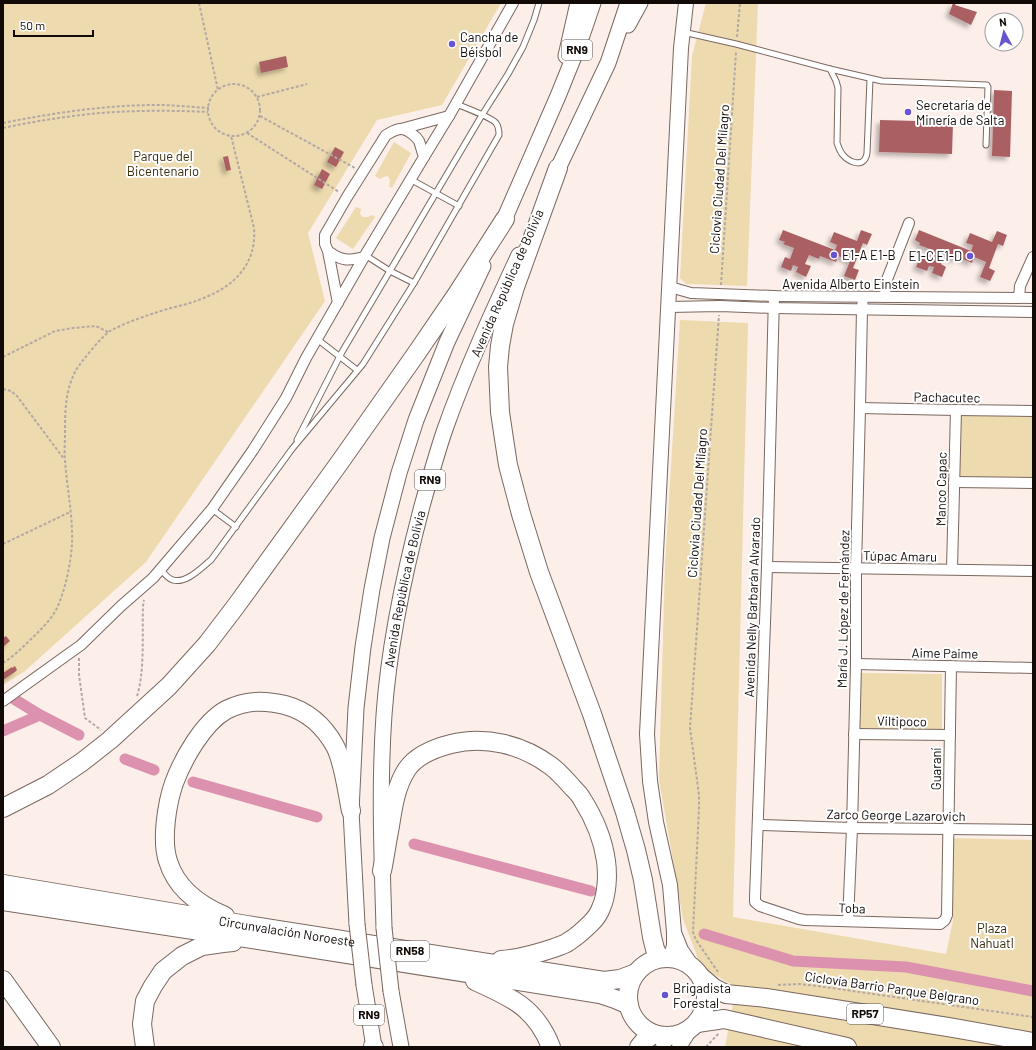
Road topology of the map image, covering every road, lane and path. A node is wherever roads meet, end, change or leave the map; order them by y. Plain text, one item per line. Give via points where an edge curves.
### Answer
1 (199, 3) edge
2 (513, 3) edge
3 (539, 3) edge
4 (578, 3) edge
5 (593, 3) edge
6 (628, 3) edge
7 (640, 3) edge
8 (686, 3) edge
9 (740, 3) edge
10 (682, 32) junction
11 (736, 44) junction
12 (608, 63) junction
13 (830, 69) junction
14 (870, 78) junction
15 (307, 84) dead end
16 (218, 90) junction
17 (558, 96) junction
18 (256, 97) junction
19 (456, 104) junction
20 (209, 108) junction
21 (208, 112) junction
22 (482, 115) junction
23 (260, 116) junction
24 (449, 116) junction
25 (3, 123) edge
26 (3, 128) edge
27 (401, 129) junction
28 (247, 133) junction
29 (231, 136) junction
30 (986, 145) dead end
31 (424, 157) junction
32 (558, 168) junction
33 (363, 172) junction
34 (410, 179) junction
35 (436, 193) junction
36 (347, 197) junction
37 (459, 206) junction
38 (505, 219) junction
39 (909, 223) dead end
40 (328, 251) junction
41 (364, 256) junction
42 (1033, 257) edge
43 (390, 271) junction
44 (414, 283) junction
45 (670, 287) junction
46 (721, 294) junction
47 (774, 296) junction
48 (863, 297) junction
49 (885, 297) junction
50 (1019, 298) junction
51 (1033, 298) edge
52 (338, 303) junction
53 (720, 306) junction
54 (669, 307) junction
55 (773, 308) junction
56 (862, 309) junction
57 (1033, 312) edge
58 (109, 332) junction
59 (317, 339) junction
60 (340, 356) junction
61 (3, 357) edge
62 (357, 370) junction
63 (3, 389) edge
64 (860, 408) junction
65 (956, 410) junction
66 (1033, 411) edge
67 (292, 449) junction
68 (65, 460) junction
69 (954, 482) junction
70 (1033, 483) edge
71 (212, 509) junction
72 (70, 512) junction
73 (236, 526) junction
74 (3, 544) edge
75 (767, 568) junction
76 (856, 568) junction
77 (952, 569) junction
78 (161, 570) junction
79 (1033, 571) edge
80 (153, 578) junction
81 (82, 645) junction
82 (3, 663) edge
83 (856, 664) junction
84 (952, 666) junction
85 (1033, 668) edge
86 (135, 700) dead end
87 (3, 701) edge
88 (854, 734) junction
89 (950, 735) junction
90 (110, 740) junction
91 (3, 808) edge
92 (351, 811) junction
93 (759, 824) junction
94 (852, 828) junction
95 (949, 829) junction
96 (1033, 830) edge
97 (382, 871) junction
98 (3, 884) edge
99 (3, 901) edge
100 (760, 906) joint
101 (945, 920) joint
102 (848, 921) junction
103 (247, 925) junction
104 (674, 932) junction
105 (265, 941) junction
106 (666, 958) junction
107 (470, 961) junction
108 (453, 970) junction
109 (696, 971) junction
110 (636, 973) junction
111 (719, 974) dead end
112 (3, 980) edge
113 (570, 983) junction
114 (777, 985) dead end
115 (629, 1006) junction
116 (1033, 1017) edge
117 (694, 1026) junction
118 (660, 1039) edge
119 (1033, 1042) edge
120 (51, 1047) edge
121 (145, 1047) edge
122 (374, 1047) edge
123 (401, 1047) edge
124 (551, 1047) edge
125 (639, 1047) edge
126 (679, 1047) edge
127 (847, 1047) edge

1 - 16 path
2 - 19 street
3 - 22 lane via 523,47
4 - 17 main road
5 - 17 main road, RN9
6 - 12 main road, Avenida República de Bolivia / RN9
7 - 12 main road
8 - 10 street
9 - 11 path, Ciclovia Ciudad Del Milagro
10 - 11 lane
10 - 45 street
11 - 13 lane
11 - 46 path, Ciclovia Ciudad Del Milagro
12 - 32 main road, Avenida República de Bolivia / RN9
13 - 14 lane
13 - 14 lane via 838,88 837,143 844,156 860,163 865,160 867,153
14 - 30 lane via 882,81 987,85
15 - 18 path
16 - 18 path via 226,86 243,86
16 - 20 path via 210,101
17 - 38 main road, RN9
18 - 23 path
19 - 22 lane
19 - 24 street
20 - 21 path
20 - 25 path via 156,105 100,108
21 - 26 path via 156,110 101,113 47,119
21 - 29 path via 211,122 219,132
22 - 35 lane
22 - 37 lane via 496,122 499,135
23 - 28 path
23 - 33 path
24 - 27 street
24 - 31 street
27 - 31 street via 416,137
27 - 33 street via 386,135
28 - 29 path
28 - 36 path
29 - 58 path via 255,238 252,253 244,269 218,292 201,300 135,320
31 - 34 street
32 - 97 main road, Avenida República de Bolivia / RN9 via 498,301 444,432 414,534 398,607 384,714 381,792
32 - 106 highway via 504,324 498,367 500,412 508,465 522,514 625,812 641,872 655,949
33 - 36 street
34 - 35 lane
34 - 41 street
35 - 37 lane
35 - 43 lane
36 - 40 street via 325,235
37 - 44 lane
38 - 90 highway via 416,354 236,606 169,686
38 - 92 main road, RN9 via 447,342 416,420 382,538 363,647 356,708
39 - 49 street via 886,282
40 - 41 street via 346,260
40 - 52 street
41 - 43 lane
41 - 52 street
42 - 50 street via 1020,286
43 - 44 lane
43 - 60 lane
44 - 62 lane
45 - 46 street, Avenida Alberto Einstein via 690,293
45 - 54 street
46 - 47 street, Avenida Alberto Einstein
47 - 48 street, Avenida Alberto Einstein
47 - 55 street, Avenida Nelly Barbarán Alvarado
48 - 49 street, Avenida Alberto Einstein
48 - 56 street, María J. López de Fernández
49 - 50 street, Avenida Alberto Einstein
50 - 51 street, Avenida Alberto Einstein
52 - 59 street
53 - 54 street, Avenida Alberto Einstein
53 - 55 street, Avenida Alberto Einstein
53 - 111 path, Ciclovia Ciudad Del Milagro via 690,728 699,795 693,932
54 - 104 street via 647,734 650,781 670,886
55 - 56 street, Avenida Alberto Einstein
55 - 75 street, Avenida Nelly Barbarán Alvarado
56 - 57 street, Avenida Alberto Einstein
56 - 64 street, María J. López de Fernández
58 - 61 path via 96,326 55,331
58 - 68 path via 77,368 71,381 66,397
59 - 60 lane
59 - 71 street via 286,398
60 - 62 lane
60 - 67 lane
62 - 67 lane
63 - 68 path via 17,396
64 - 65 street, Pachacutec
64 - 76 street, María J. López de Fernández
65 - 66 street, Pachacutec
65 - 69 street, Manco Capac
67 - 73 lane
68 - 72 path
69 - 70 street
69 - 77 street, Manco Capac
71 - 73 lane
71 - 78 street
72 - 74 path
72 - 82 path via 70,561 56,610 44,627
73 - 78 lane via 211,560 196,573 184,580 173,580
75 - 76 street, Túpac Amaru
75 - 93 street, Avenida Nelly Barbarán Alvarado
76 - 77 street, Túpac Amaru
76 - 83 street, María J. López de Fernández
77 - 79 street, Túpac Amaru
78 - 80 street
80 - 81 street
80 - 86 path via 142,606 142,667 140,688
81 - 87 street
81 - 90 path via 79,675 85,718 101,729
83 - 84 street, Aime Paime
83 - 88 street, María J. López de Fernández
84 - 85 street, Aime Paime
84 - 89 street, Guaraní
88 - 89 street, Viltipoco
88 - 94 street, María J. López de Fernández
89 - 95 street, Guaraní
90 - 91 highway via 48,785
92 - 103 highway via 335,747 325,731 309,716 294,708 258,701 239,704 209,724 192,746 174,783 165,835 167,860 179,882 197,902
92 - 122 main road, RN9, bridge via 357,924
93 - 94 street, Zarco George Lazarovich
93 - 100 street, Avenida Nelly Barbarán Alvarado via 755,902
94 - 95 street, Zarco George Lazarovich
94 - 102 street, María J. López de Fernández
95 - 96 street, Zarco George Lazarovich
95 - 101 street, Guaraní
97 - 107 highway via 397,790 408,767 421,756 442,746 483,740 511,746 532,755 551,766 568,782 582,798 596,824 604,848 606,890 601,909 585,930 567,943 515,959
97 - 123 main road, Avenida República de Bolivia / RN9, bridge via 384,928
98 - 103 highway, Circunvalación Noroeste / RN58
99 - 105 highway, Circunvalación Noroeste / RN58
100 - 102 street, Toba via 799,919
101 - 102 street, Toba via 940,924
103 - 107 highway, Circunvalación Noroeste / RN58
104 - 106 street via 674,946
104 - 109 street via 681,950
105 - 108 highway, Circunvalación Noroeste / RN58
105 - 121 highway via 202,946 182,956 163,971 145,1002 142,1024
106 - 109 highway, RP57 via 682,960
106 - 110 highway via 652,960
107 - 113 highway, Circunvalación Noroeste / RN58
108 - 113 highway, Circunvalación Noroeste / RN58
108 - 124 highway via 519,1003 532,1014 546,1034
109 - 117 highway via 706,988 706,1000 703,1012
109 - 119 highway, RP57 via 714,988 726,994 933,1024
110 - 113 highway, RN58 via 620,979
110 - 115 highway via 628,988
112 - 120 highway
113 - 115 highway, RN58
114 - 116 path, Ciclovía Barrio Parque Belgrano via 818,986
115 - 118 highway via 642,1028
117 - 118 highway
117 - 126 street
117 - 127 highway via 724,1019
118 - 125 highway via 644,1041

